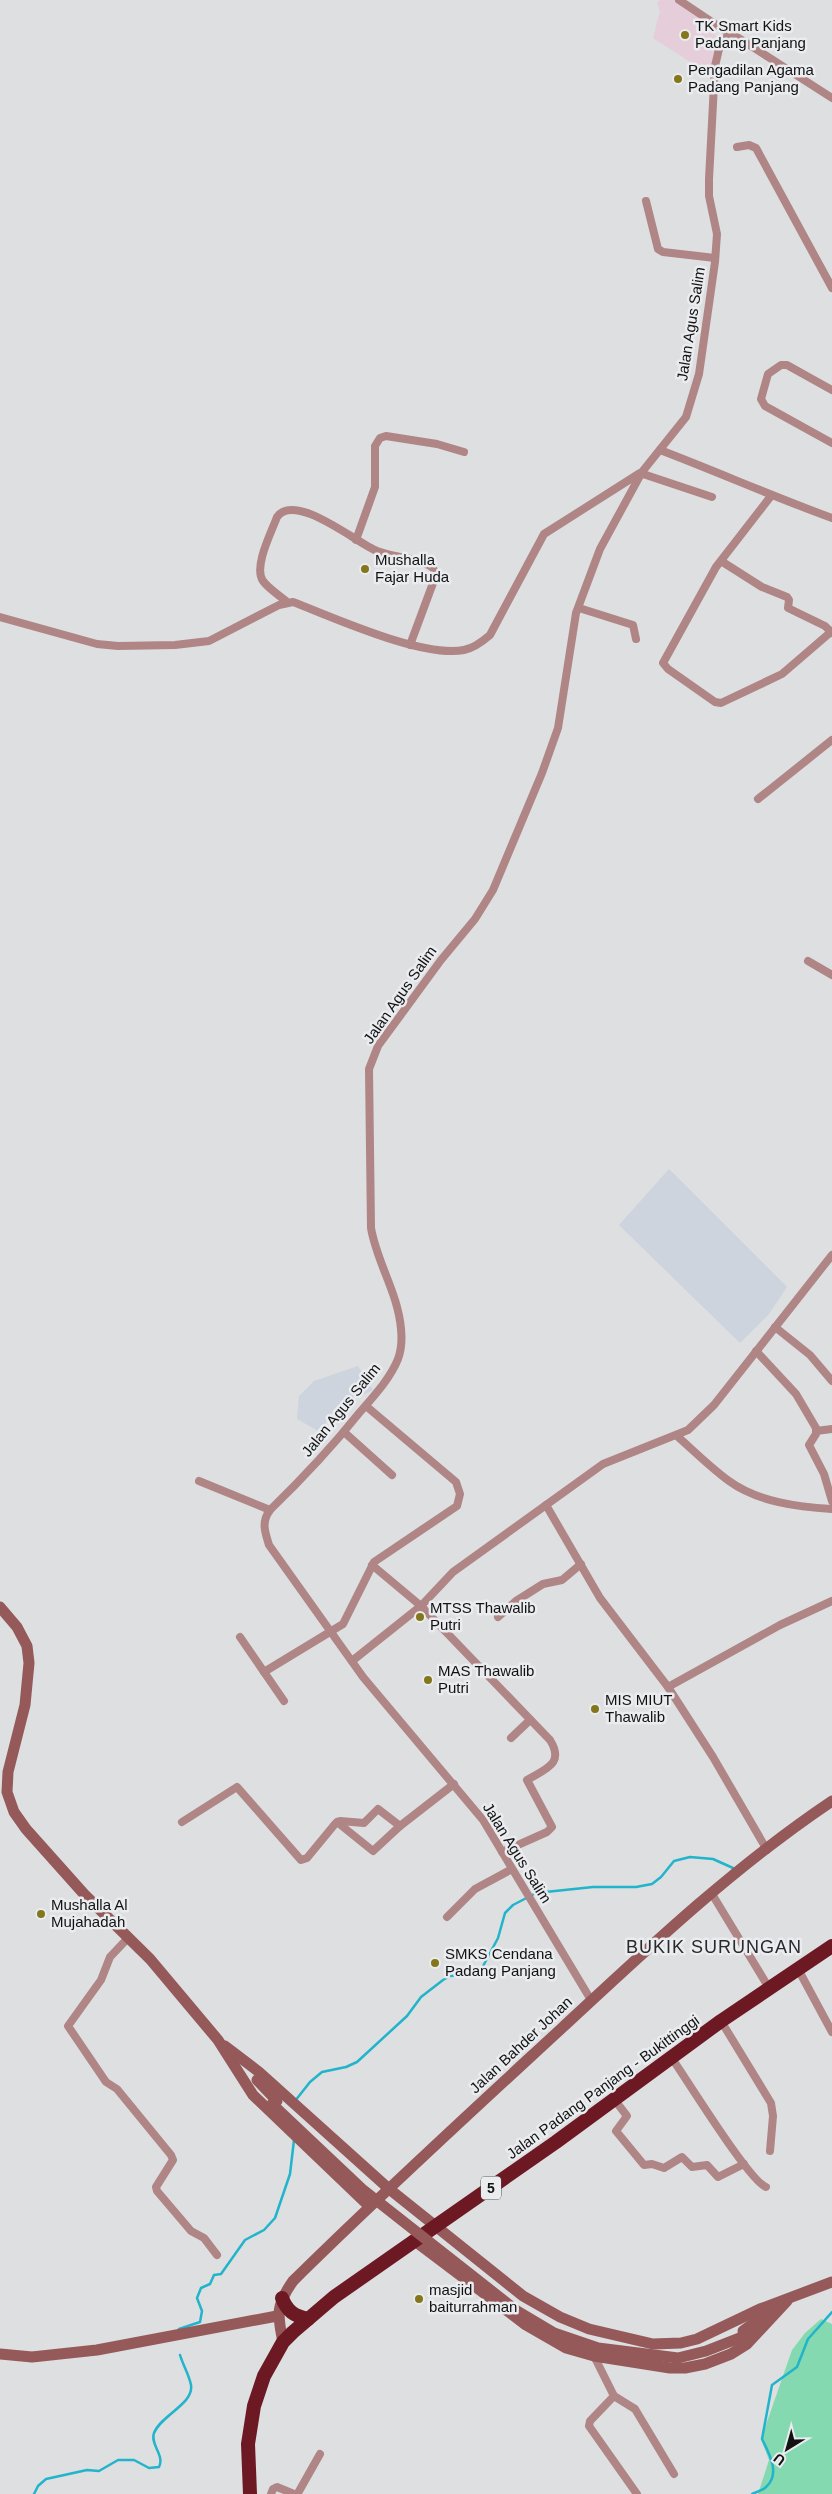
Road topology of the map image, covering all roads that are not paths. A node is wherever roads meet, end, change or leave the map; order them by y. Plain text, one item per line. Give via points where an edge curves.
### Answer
1 (679, 0) edge
2 (730, 34) junction
3 (832, 98) edge
4 (737, 147) dead end
5 (646, 201) dead end
6 (715, 258) junction
7 (832, 288) edge
8 (832, 390) edge
9 (832, 443) edge
10 (660, 450) junction
11 (464, 452) dead end
12 (642, 472) junction
13 (770, 496) junction
14 (712, 497) dead end
15 (832, 518) edge
16 (356, 540) junction
17 (721, 561) junction
18 (287, 602) junction
19 (578, 608) junction
20 (0, 617) edge
21 (832, 632) edge
22 (636, 639) dead end
23 (410, 645) junction
24 (832, 740) edge
25 (758, 799) dead end
26 (808, 961) dead end
27 (832, 975) edge
28 (832, 1255) edge
29 (775, 1328) junction
30 (756, 1351) junction
31 (832, 1381) edge
32 (366, 1406) junction
33 (832, 1430) edge
34 (816, 1431) junction
35 (344, 1432) junction
36 (677, 1436) junction
37 (392, 1476) dead end
38 (198, 1482) dead end
39 (832, 1501) edge
40 (546, 1505) junction
41 (832, 1509) edge
42 (270, 1510) junction
43 (372, 1564) junction
44 (580, 1564) junction
45 (832, 1601) edge
46 (421, 1606) junction
47 (0, 1607) edge
48 (498, 1617) dead end
49 (330, 1632) junction
50 (240, 1637) dead end
51 (352, 1661) junction
52 (264, 1672) junction
53 (668, 1687) junction
54 (284, 1701) dead end
55 (530, 1720) junction
56 (511, 1738) dead end
57 (454, 1784) junction
58 (832, 1802) edge
59 (182, 1822) dead end
60 (337, 1822) junction
61 (400, 1826) junction
62 (767, 1850) junction
63 (502, 1852) junction
64 (512, 1869) junction
65 (712, 1894) junction
66 (447, 1917) dead end
67 (128, 1938) junction
68 (832, 1946) edge
69 (798, 1969) junction
70 (768, 1988) junction
71 (591, 2000) junction
72 (722, 2021) junction
73 (832, 2032) edge
74 (231, 2055) junction
75 (671, 2057) junction
76 (614, 2099) junction
77 (770, 2151) dead end
78 (744, 2164) junction
79 (766, 2187) dead end
80 (388, 2188) junction
81 (369, 2206) junction
82 (437, 2226) junction
83 (415, 2241) junction
84 (217, 2255) dead end
85 (832, 2282) edge
86 (282, 2298) junction
87 (780, 2306) junction
88 (277, 2316) junction
89 (308, 2319) junction
90 (282, 2342) junction
91 (0, 2354) edge
92 (594, 2356) junction
93 (614, 2396) junction
94 (320, 2454) dead end
95 (674, 2474) dead end
96 (250, 2494) edge
97 (272, 2494) edge
98 (294, 2494) edge
99 (637, 2494) edge

1 - 2 street
2 - 3 street
2 - 6 street, Jalan Agus Salim via 719,48 714,81 708,179 717,234
4 - 7 street via 756,148
5 - 6 street via 658,249
6 - 10 street, Jalan Agus Salim via 699,374 686,417
8 - 9 street via 781,365 768,374 761,399 765,406
10 - 12 street, Jalan Agus Salim
10 - 13 street
11 - 16 street via 437,444 386,436 380,438 375,446 375,487
12 - 14 street
12 - 19 street, Jalan Agus Salim via 600,549
12 - 23 street via 544,534 490,635 482,642 450,652
13 - 15 street
13 - 17 street
16 - 18 street via 319,516 288,510 280,513 261,560 261,576
16 - 23 street via 378,552 433,568 436,575
17 - 21 street via 762,587 786,596 788,608
17 - 21 street via 663,663 715,702 726,702 775,678
18 - 20 street via 209,641 175,645 97,644
18 - 23 street
19 - 22 street via 633,625
19 - 32 street, Jalan Agus Salim via 558,728 493,890 475,920 441,960 378,1046 369,1069 371,1228 402,1332 397,1360
24 - 25 street
26 - 27 street
28 - 29 street
29 - 30 street
29 - 31 street via 810,1356
30 - 34 street via 796,1394
30 - 36 street via 714,1405
32 - 35 street, Jalan Agus Salim
32 - 43 street via 452,1477 460,1494 452,1511
33 - 34 street
34 - 39 street via 809,1445 824,1474
35 - 37 street
35 - 42 street, Jalan Agus Salim via 319,1462
36 - 40 street via 603,1464
36 - 41 street via 728,1481 745,1490 800,1508
38 - 42 street
40 - 44 street
40 - 46 street via 453,1572
42 - 49 street, Jalan Agus Salim via 264,1526 269,1545
43 - 46 street
43 - 49 street via 343,1624
44 - 48 street via 562,1580 543,1584 522,1597
44 - 53 street via 600,1598
45 - 53 street via 780,1625
46 - 51 street
46 - 55 street
47 - 67 main road via 17,1627 27,1646 29,1664 25,1706 8,1772 7,1792 14,1812 84,1894
49 - 51 street, Jalan Agus Salim
49 - 52 street
50 - 52 street
51 - 57 street, Jalan Agus Salim
52 - 54 street
53 - 62 street
55 - 56 street
55 - 63 street via 556,1750 556,1758 551,1765 527,1780 552,1827 548,1832
57 - 61 street
57 - 63 street, Jalan Agus Salim via 483,1820
58 - 62 main road, Jalan Bahder Johan
59 - 60 street via 237,1787 301,1860 307,1858
60 - 61 street via 364,1823 378,1809
60 - 61 street via 373,1852
62 - 65 main road, Jalan Bahder Johan
63 - 64 street, Jalan Agus Salim
64 - 66 street via 475,1889
64 - 71 street, Jalan Agus Salim
65 - 70 street
65 - 71 main road, Jalan Bahder Johan
67 - 74 main road via 150,1959
67 - 84 street via 110,1957 101,1980 68,2026 106,2082 117,2089 172,2155 173,2160 156,2187 157,2191 191,2231 204,2238
68 - 69 highway, Jalan Padang Panjang - Bukittinggi / 5
69 - 70 highway, Jalan Padang Panjang - Bukittinggi / 5
69 - 73 street
70 - 72 highway, Jalan Padang Panjang - Bukittinggi / 5
71 - 80 main road, Jalan Bahder Johan
72 - 75 highway, Jalan Padang Panjang - Bukittinggi / 5
72 - 77 street via 771,2103
74 - 80 main road via 259,2072
74 - 81 main road via 253,2095
74 - 87 main road, bridge via 358,2186 518,2311 554,2333 598,2348 678,2358 706,2351 745,2333
75 - 76 highway, Jalan Padang Panjang - Bukittinggi / 5
75 - 78 street
76 - 78 street via 627,2116 616,2131 644,2165 664,2168 682,2157 692,2167 707,2165 718,2177
76 - 82 highway, Jalan Padang Panjang - Bukittinggi / 5
78 - 79 street via 757,2182
80 - 81 main road, Jalan Bahder Johan
80 - 82 main road
81 - 86 main road, Jalan Bahder Johan via 293,2281
82 - 83 highway, Jalan Padang Panjang - Bukittinggi / 5
82 - 87 main road via 523,2296 560,2317 616,2337 653,2344 681,2343 697,2339 760,2309
83 - 89 highway, Jalan Padang Panjang - Bukittinggi / 5
83 - 92 main road via 526,2325 566,2348
85 - 87 main road
86 - 88 main road, Jalan Bahder Johan
86 - 89 highway via 288,2310
87 - 92 main road via 754,2338 740,2349 698,2366 670,2368
88 - 90 main road, Jalan Bahder Johan
88 - 91 main road via 97,2350 32,2357
89 - 90 highway, Jalan Padang Panjang - Bukittinggi / 5
90 - 96 highway, Jalan Padang Panjang - Bukittinggi / 5 via 264,2376 254,2406 248,2444
92 - 93 street
93 - 95 street via 636,2409
93 - 99 street via 589,2426
94 - 98 street via 298,2493
97 - 98 street via 277,2487

